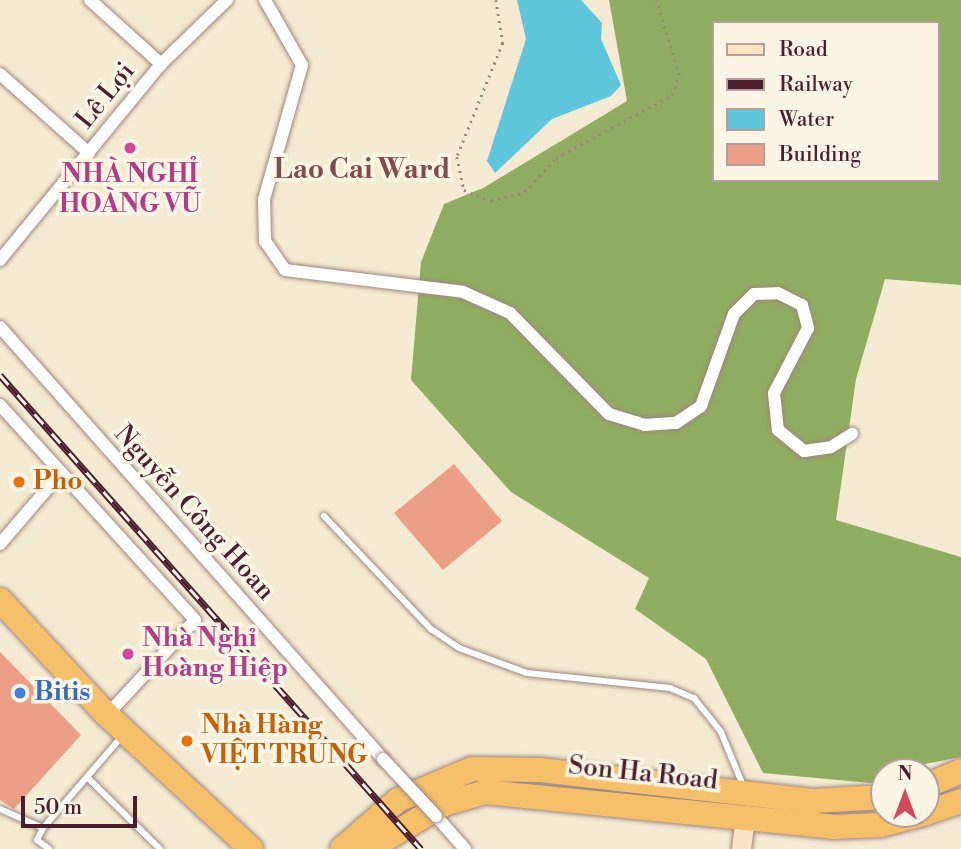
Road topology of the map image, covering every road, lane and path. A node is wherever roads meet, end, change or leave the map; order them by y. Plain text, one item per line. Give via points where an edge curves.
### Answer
1 (90, 0) edge
2 (227, 0) edge
3 (265, 0) edge
4 (496, 0) edge
5 (656, 0) edge
6 (161, 64) junction
7 (0, 74) edge
8 (89, 153) junction
9 (0, 260) edge
10 (0, 327) edge
11 (0, 405) edge
12 (852, 433) dead end
13 (60, 474) junction
14 (324, 516) dead end
15 (0, 544) edge
16 (0, 600) edge
17 (117, 723) junction
18 (961, 771) edge
19 (89, 779) junction
20 (940, 780) edge
21 (870, 798) edge
22 (961, 801) edge
23 (745, 803) junction
24 (940, 808) edge
25 (0, 809) edge
26 (870, 825) edge
27 (43, 828) junction
28 (49, 849) edge
29 (160, 849) edge
30 (251, 849) edge
31 (342, 849) edge
32 (369, 849) edge
33 (465, 849) edge
34 (741, 849) edge

1 - 6 street
2 - 6 street, Lê Lợi
3 - 12 street via 302,65 264,199 265,242 285,270 420,282 475,297 510,313 609,414 644,425 676,423 701,406 734,314 754,294 778,293 802,305 808,328 774,393 778,430 804,451 831,447
4 - 5 path via 503,43 457,157 464,190 491,201 525,192 556,158 671,95 679,75
6 - 8 street, Lê Lợi
7 - 8 street
8 - 9 street, Lê Lợi
10 - 33 street, Nguyễn Công Hoan, bridge
11 - 13 street
13 - 15 street
13 - 17 street via 195,620
14 - 23 lane via 431,629 460,648 527,673 670,688 694,698 721,732
16 - 17 highway
17 - 19 lane
17 - 30 highway
18 - 20 highway
19 - 27 lane
19 - 29 lane
21 - 23 highway, Son Ha Road
22 - 24 highway, Son Ha Road
23 - 26 highway, Son Ha Road via 833,827
23 - 31 highway, Son Ha Road via 472,769 398,800
23 - 32 highway, Son Ha Road via 485,792 444,804
23 - 34 street
25 - 27 lane
27 - 28 lane via 37,840

